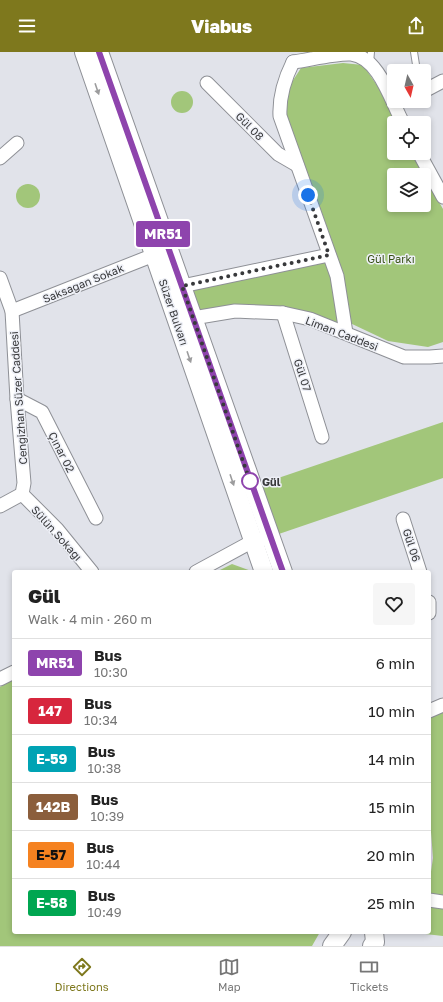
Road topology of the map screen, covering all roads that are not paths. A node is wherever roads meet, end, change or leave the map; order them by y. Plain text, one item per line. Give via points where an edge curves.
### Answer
1 (84, 52) edge
2 (99, 52) edge
3 (414, 52) edge
4 (292, 57) edge
5 (371, 57) edge
6 (415, 64) edge
7 (443, 81) edge
8 (207, 83) dead end
9 (387, 85) edge
10 (431, 87) edge
11 (17, 143) dead end
12 (0, 158) edge
13 (423, 160) edge
14 (297, 165) junction
15 (443, 197) edge
16 (154, 255) junction
17 (329, 255) junction
18 (0, 278) edge
19 (182, 286) junction
20 (12, 311) junction
21 (283, 313) junction
22 (193, 318) junction
23 (346, 333) junction
24 (443, 356) edge
25 (17, 399) junction
26 (322, 437) dead end
27 (22, 494) junction
28 (0, 506) edge
29 (96, 518) dead end
30 (403, 518) dead end
31 (262, 539) junction
32 (90, 570) edge
33 (200, 570) edge
34 (264, 570) edge
35 (282, 570) edge
36 (419, 570) edge
37 (12, 673) edge
38 (0, 679) edge
39 (431, 900) edge
40 (443, 902) edge
41 (341, 934) edge
42 (342, 934) edge
43 (374, 934) edge
44 (332, 946) edge
45 (346, 946) edge
46 (373, 946) edge

1 -> 16 main road, Süzer Bulvarı
2 - 19 main road, Süzer Bulvarı
3 - 6 lane
4 - 5 street via 350,54
4 - 14 street via 280,105 280,116
5 - 9 street
7 - 10 street
8 - 14 street, Gül 08 via 278,154
11 - 12 street
13 - 15 street
14 - 17 street
16 - 20 street, Saksağan Sokak
16 -> 31 main road, Süzer Bulvarı
17 - 19 street
17 - 23 street via 337,276
18 - 20 street, Cengizhan Süzer Caddesi
19 - 22 main road, Süzer Bulvarı
20 - 25 street, Cengizhan Süzer Caddesi
21 - 22 street, Liman Caddesi via 235,311
21 - 23 street, Liman Caddesi via 310,319
21 - 26 street, Gül 07
22 - 31 main road, Süzer Bulvarı
23 - 24 street, Liman Caddesi via 404,356
25 - 27 street, Cengizhan Süzer Caddesi via 24,483
25 - 29 street, Çınar 02 via 42,412
27 - 28 street
27 - 32 street, Sülün Sokağı via 57,529
30 - 36 street, Gül 06
31 - 33 street
31 - 34 main road, Süzer Bulvarı
31 - 35 main road, Süzer Bulvarı
37 - 38 street
39 - 40 street
41 - 44 main road
42 - 45 main road
43 - 46 main road

